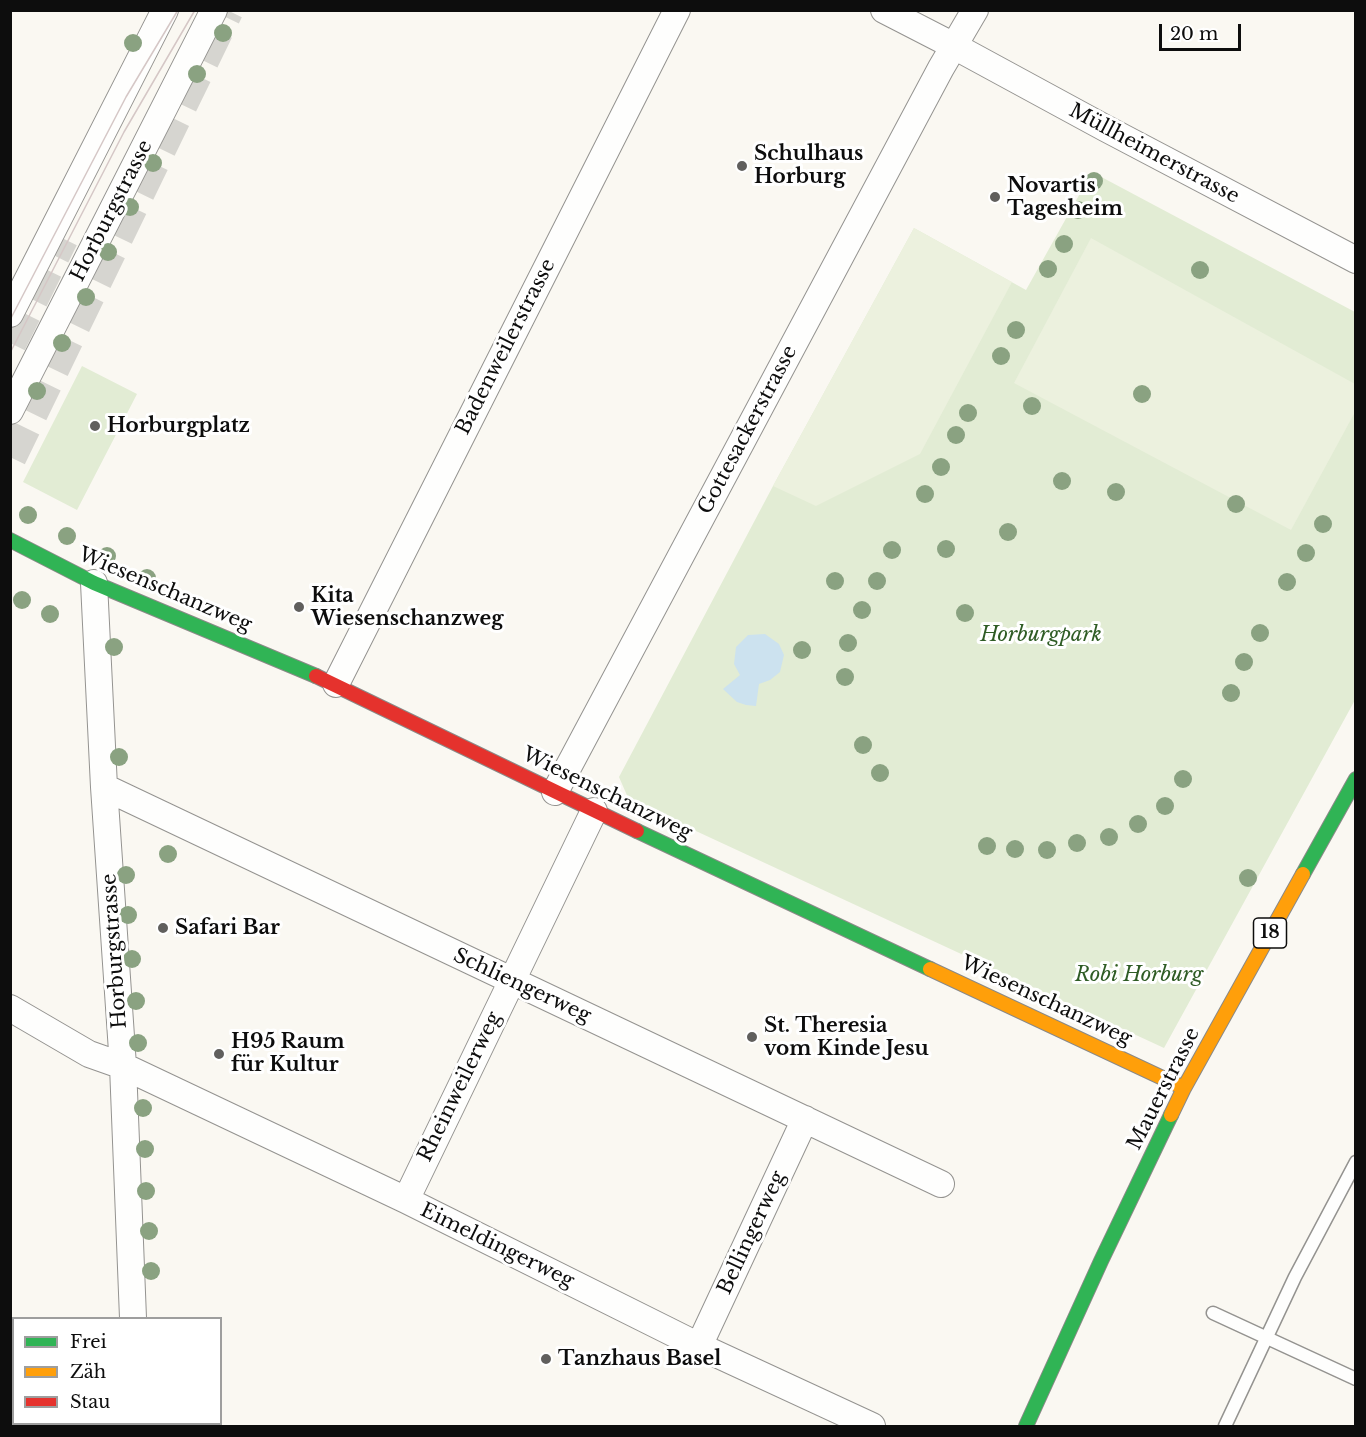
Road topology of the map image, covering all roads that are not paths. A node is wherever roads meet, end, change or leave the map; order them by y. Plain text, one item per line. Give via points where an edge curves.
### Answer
1 (165, 10) edge
2 (214, 10) edge
3 (678, 10) edge
4 (884, 10) edge
5 (973, 14) edge
6 (954, 46) junction
7 (1356, 260) edge
8 (10, 314) edge
9 (10, 411) edge
10 (10, 540) edge
11 (94, 583) junction
12 (336, 684) junction
13 (1356, 779) edge
14 (104, 787) junction
15 (555, 792) junction
16 (594, 812) junction
17 (511, 981) junction
18 (10, 1008) edge
19 (123, 1066) junction
20 (1184, 1088) junction
21 (805, 1119) junction
22 (1356, 1162) edge
23 (941, 1184) dead end
24 (406, 1200) junction
25 (1213, 1313) dead end
26 (133, 1317) edge
27 (1266, 1338) junction
28 (699, 1346) junction
29 (1356, 1378) edge
30 (872, 1426) edge
31 (1026, 1426) edge
32 (1225, 1426) edge

1 - 8 street
2 - 9 street, Horburgstrasse
3 - 12 street, Badenweilerstrasse
4 - 6 street, Müllheimerstrasse
5 - 6 street
6 - 7 street, Müllheimerstrasse
6 - 15 street, Gottesackerstrasse
10 - 11 street, Wiesenschanzweg
11 - 12 street, Wiesenschanzweg
11 - 14 street, Horburgstrasse
12 - 15 street, Wiesenschanzweg
13 - 20 street, Mauerstrasse / 18
14 - 17 street, Schliengerweg
14 - 19 street, Horburgstrasse
15 - 16 street, Wiesenschanzweg
16 - 17 street, Rheinweilerweg
16 - 20 street, Wiesenschanzweg
17 - 21 street, Schliengerweg
17 - 24 street, Rheinweilerweg
18 - 19 street, Eimeldingerweg via 88,1054
19 - 24 street, Eimeldingerweg
19 - 26 street, Horburgstrasse
20 - 31 street, Mauerstrasse / 18
21 - 23 street, Schliengerweg
21 - 28 street, Bellingerweg
22 - 27 lane
24 - 28 street, Eimeldingerweg
25 - 27 lane
27 - 29 lane
27 - 32 lane
28 - 30 street, Eimeldingerweg

